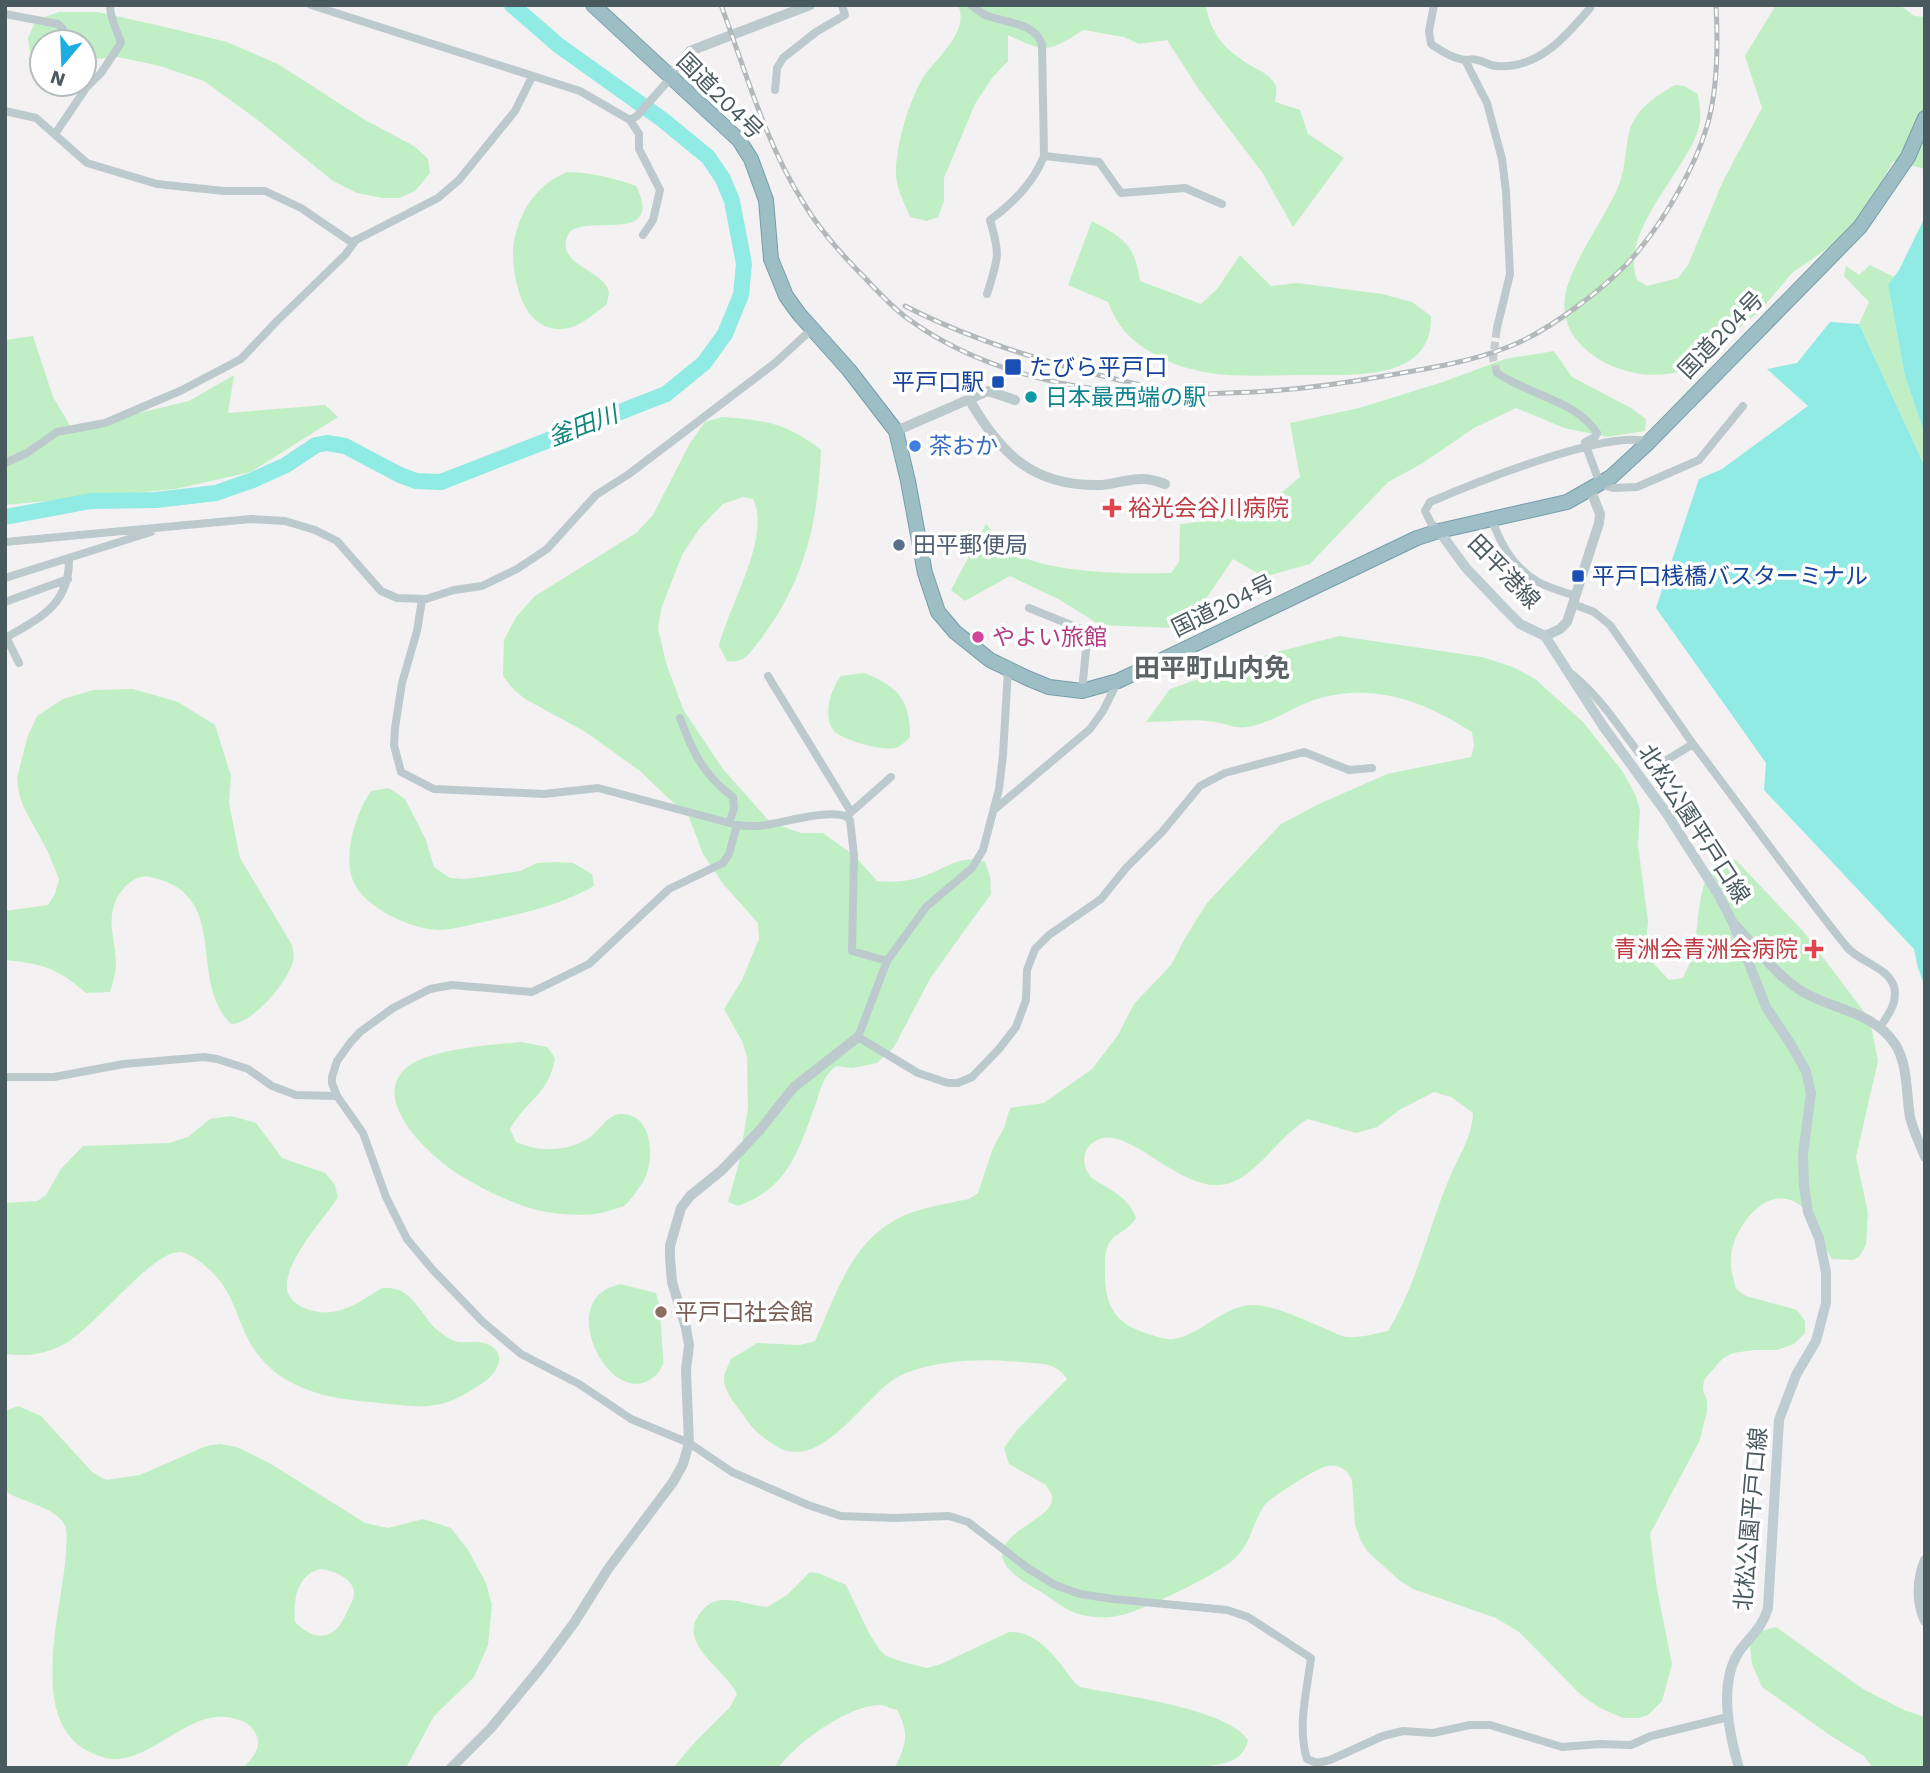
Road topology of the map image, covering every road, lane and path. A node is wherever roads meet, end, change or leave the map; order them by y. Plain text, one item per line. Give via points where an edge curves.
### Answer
1 (110, 5) edge
2 (311, 5) edge
3 (593, 5) edge
4 (810, 5) edge
5 (842, 5) edge
6 (971, 5) edge
7 (1434, 5) edge
8 (1591, 5) edge
9 (5, 14) edge
10 (62, 28) edge
11 (1465, 60) junction
12 (532, 77) junction
13 (668, 79) junction
14 (775, 90) dead end
15 (5, 111) edge
16 (634, 118) junction
17 (1925, 118) edge
18 (55, 134) junction
19 (1044, 156) junction
20 (1222, 204) dead end
21 (643, 234) dead end
22 (356, 240) junction
23 (987, 294) dead end
24 (1497, 328) tunnel mouth
25 (812, 329) junction
26 (1497, 373) dead end
27 (970, 399) junction
28 (1015, 400) dead end
29 (1743, 406) dead end
30 (895, 431) junction
31 (1649, 442) junction
32 (1586, 446) junction
33 (5, 463) edge
34 (1166, 484) dead end
35 (1596, 487) junction
36 (1492, 519) junction
37 (167, 527) junction
38 (1439, 531) junction
39 (5, 542) edge
40 (69, 558) junction
41 (5, 578) edge
42 (68, 579) junction
43 (422, 600) junction
44 (1574, 600) junction
45 (5, 602) edge
46 (1029, 608) dead end
47 (1545, 636) junction
48 (6, 638) edge
49 (19, 663) dead end
50 (1008, 669) junction
51 (1569, 672) junction
52 (768, 676) dead end
53 (1118, 681) junction
54 (1082, 691) junction
55 (680, 718) dead end
56 (1693, 744) junction
57 (1373, 768) dead end
58 (891, 777) dead end
59 (994, 810) junction
60 (849, 814) junction
61 (733, 824) junction
62 (1733, 923) junction
63 (887, 961) junction
64 (1880, 1027) junction
65 (858, 1037) junction
66 (5, 1077) edge
67 (337, 1096) junction
68 (1925, 1157) edge
69 (689, 1443) junction
70 (1925, 1560) edge
71 (1925, 1621) edge
72 (1728, 1717) junction
73 (1309, 1764) edge
74 (451, 1768) edge
75 (1740, 1768) edge

1 - 18 street via 110,20 121,43
2 - 12 street
3 - 13 highway, 国道204号
4 - 13 street via 690,51
5 - 14 street via 845,15 783,58
6 - 19 street via 1040,36
7 - 11 street via 1431,44
8 - 11 street via 1557,46 1542,55 1514,65
9 - 10 street
11 - 24 street via 1487,103 1506,192 1510,274
12 - 16 street via 580,91
12 - 22 street via 515,111 459,180 438,198
13 - 16 street
13 - 25 highway, 国道204号 via 738,140 751,159 766,200 771,259 786,296
15 - 18 street via 36,118
16 - 21 street via 639,149 660,190 653,220
17 - 31 highway, 国道204号 via 1908,157 1860,227
18 - 22 street via 87,163 157,184 265,191 301,208 351,242
19 - 20 street via 1098,162 1121,193 1185,188
19 - 23 street via 1038,172 990,220 998,260
22 - 33 street via 241,359 105,423 57,432
25 - 30 highway, 国道204号
25 - 43 street via 775,363 596,495 547,550 482,586
26 - 32 street via 1529,392 1568,406 1590,422 1597,433
27 - 28 street via 988,391
27 - 30 street
27 - 34 street via 1015,459 1049,480 1101,485 1143,479
29 - 35 street via 1699,460 1637,487
30 - 50 highway, 国道204号 via 925,573 938,612 973,647
31 - 32 street via 1638,438
31 - 35 highway, 国道204号
32 - 35 street
32 - 38 street via 1430,502 1425,511
35 - 36 highway, 国道204号 via 1567,502
35 - 44 street via 1599,523
36 - 38 highway, 国道204号
36 - 44 street via 1507,553 1537,582
37 - 39 street
37 - 40 street
37 - 43 street via 251,519 285,521 337,541 381,591
38 - 47 main road, 田平港線 via 1466,568 1520,624
38 - 53 highway, 国道204号
40 - 41 street
40 - 42 street
42 - 45 street
42 - 48 street via 57,603
43 - 61 street via 402,683 394,745 401,772 412,780 434,789 544,794 598,788
44 - 47 street via 1567,622
44 - 56 street via 1610,625
46 - 54 street via 1081,629 1087,639
47 - 51 main road, 北松公園平戸口線
48 - 49 street
50 - 54 highway, 国道204号 via 1049,687
50 - 59 street via 1003,755
51 - 56 street via 1592,690 1652,769
51 - 62 main road, 北松公園平戸口線 via 1689,847
52 - 60 street
53 - 54 highway, 国道204号
53 - 59 street via 1090,729
55 - 61 street via 703,769 733,797
56 - 64 street via 1849,950 1894,986 1895,999
57 - 65 street via 1349,770 1304,752 1225,773 1200,786 1101,899 1035,949 1016,1027 971,1077 948,1083 918,1073
58 - 60 street
59 - 63 street via 983,850 972,868 926,907
60 - 61 street via 760,826
60 - 63 street via 854,855 852,950
61 - 67 street via 729,854 723,863 669,889 589,964 532,992 452,985 430,989 393,1008 360,1032 337,1061 332,1077
62 - 64 street via 1774,970 1796,986
62 - 72 main road, 北松公園平戸口線 via 1766,1007 1806,1072 1811,1094 1804,1186 1826,1272 1826,1303 1816,1340 1779,1420 1768,1608 1765,1622 1739,1651 1727,1694
63 - 65 street
64 - 68 street via 1902,1059 1910,1118
65 - 69 street via 794,1087 760,1131 681,1208 670,1258 689,1345
66 - 67 street via 54,1077 124,1064 204,1057 248,1069 272,1086 296,1095
67 - 69 street via 359,1124 407,1239 483,1322 521,1354 579,1384 631,1419
69 - 73 street via 732,1472 841,1516 949,1516 968,1522 1029,1569 1080,1594 1219,1608 1248,1617 1311,1658 1303,1745
69 - 74 street via 673,1482 574,1623 491,1728
70 - 71 street via 1918,1588
72 - 73 street via 1631,1745 1563,1747 1490,1725 1433,1733 1403,1731
72 - 75 main road, 北松公園平戸口線

